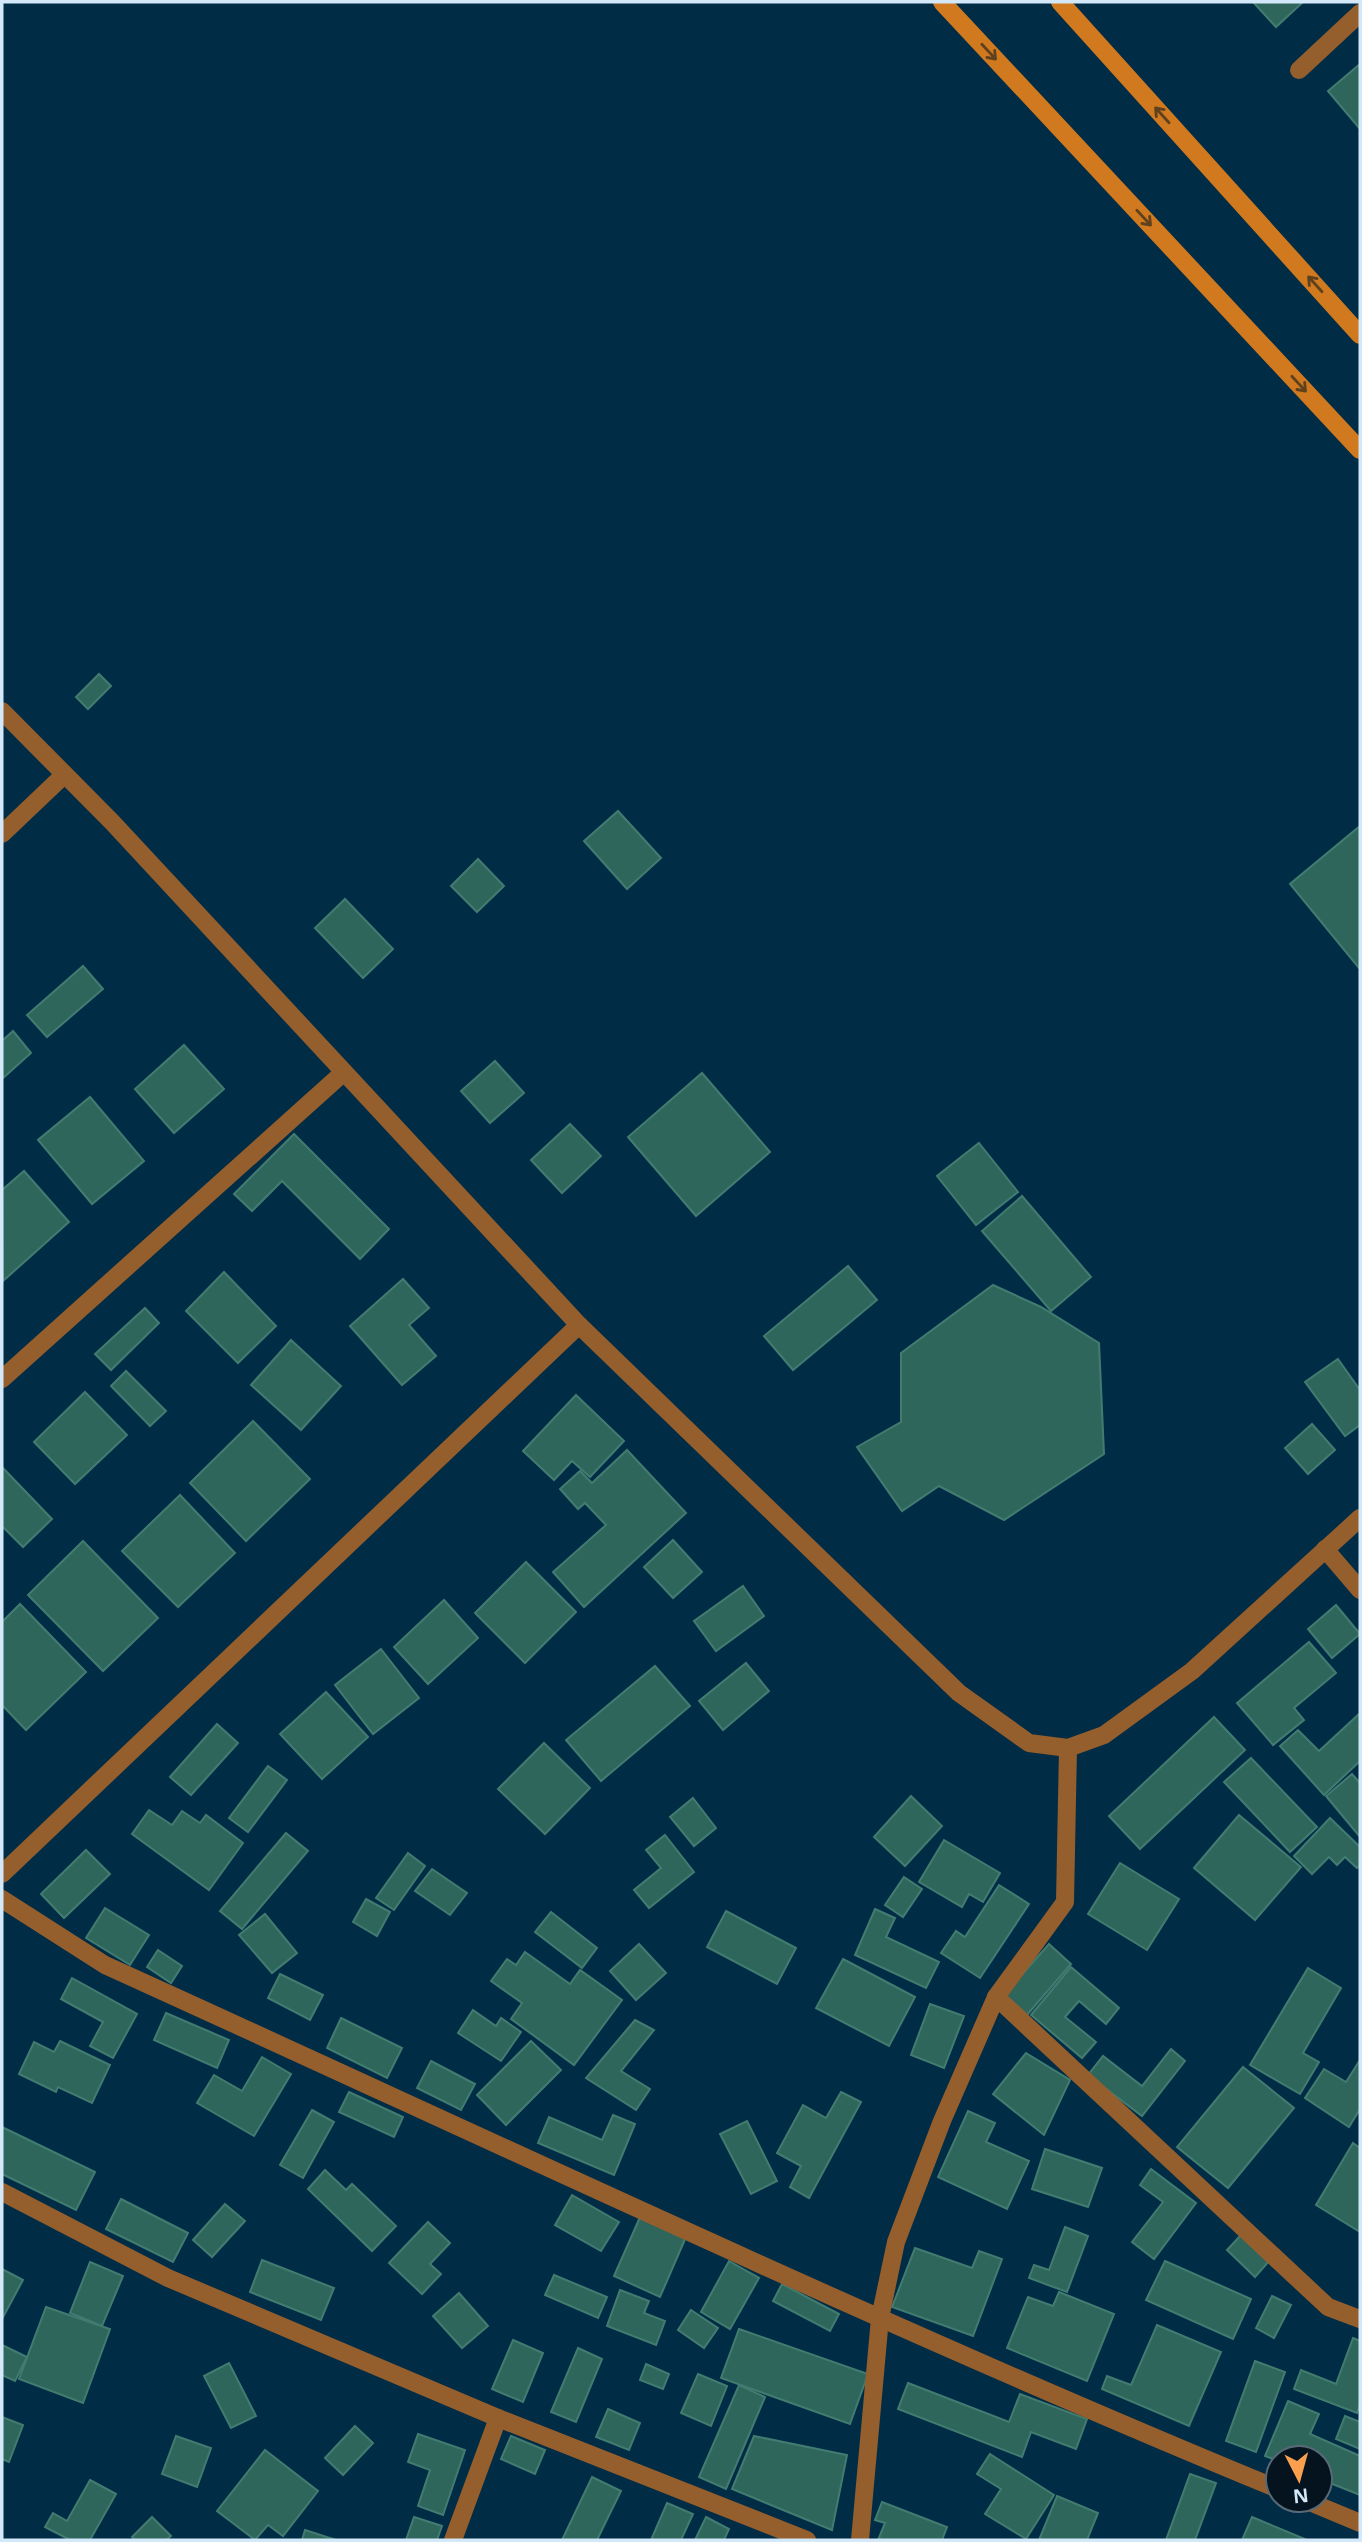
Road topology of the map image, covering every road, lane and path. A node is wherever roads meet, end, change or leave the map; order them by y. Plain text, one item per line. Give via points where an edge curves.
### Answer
1 (942, 2) edge
2 (1060, 2) edge
3 (1360, 13) edge
4 (1299, 70) dead end
5 (1360, 335) edge
6 (1360, 450) edge
7 (2, 710) edge
8 (64, 775) junction
9 (2, 834) edge
10 (344, 1072) junction
11 (579, 1325) junction
12 (2, 1379) edge
13 (1360, 1518) edge
14 (1325, 1549) junction
15 (1360, 1591) edge
16 (1068, 1748) junction
17 (2, 1874) edge
18 (2, 1899) edge
19 (996, 1997) junction
20 (2, 2192) edge
21 (880, 2318) junction
22 (1360, 2319) edge
23 (498, 2418) junction
24 (1264, 2483) edge
25 (1334, 2512) edge
26 (1360, 2523) edge
27 (453, 2540) edge
28 (807, 2540) edge
29 (860, 2540) edge

1 -> 6 main road
5 -> 2 main road
3 - 4 street
7 - 8 street
8 - 9 street
8 - 10 street
10 - 11 street
10 - 12 street
11 - 16 street via 959,1693 1029,1743
11 - 17 street
13 - 14 street
14 - 15 street
14 - 16 street via 1192,1671 1104,1735
16 - 19 street via 1065,1902
18 - 21 street via 105,1965
19 - 21 street via 896,2242
19 - 22 street via 1328,2307
20 - 23 street via 168,2278
21 - 24 street
21 - 29 street
23 - 27 street
23 - 28 street
25 - 26 street

